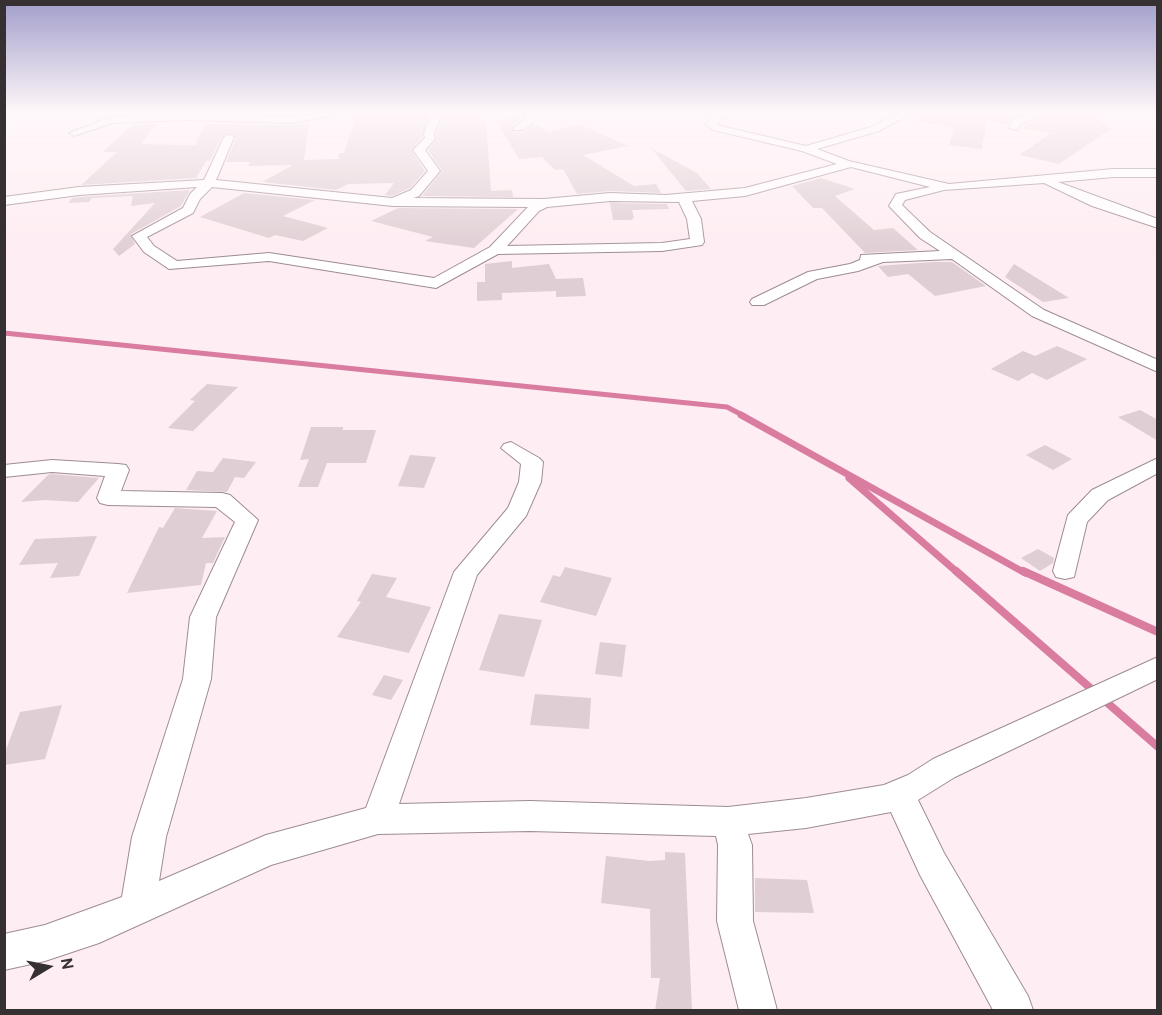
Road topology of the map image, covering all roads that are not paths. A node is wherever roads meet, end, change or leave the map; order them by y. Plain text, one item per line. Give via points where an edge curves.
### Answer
1 (219, 160) edge
2 (426, 160) edge
3 (837, 160) edge
4 (847, 164) junction
5 (1158, 173) edge
6 (1039, 181) junction
7 (209, 183) junction
8 (949, 188) junction
9 (415, 193) junction
10 (684, 198) junction
11 (4, 201) edge
12 (393, 202) junction
13 (432, 203) junction
14 (544, 203) junction
15 (1158, 224) edge
16 (495, 250) junction
17 (954, 255) junction
18 (880, 258) junction
19 (837, 259) dead end
20 (758, 302) dead end
21 (1158, 367) edge
22 (511, 448) dead end
23 (1158, 464) edge
24 (4, 471) edge
25 (1065, 571) dead end
26 (1158, 667) edge
27 (899, 795) junction
28 (378, 819) junction
29 (728, 822) junction
30 (137, 909) junction
31 (4, 952) edge
32 (758, 1011) edge
33 (1014, 1011) edge

1 - 7 street
2 - 9 street via 434,171
3 - 4 street
4 - 8 street
4 - 10 street via 745,192
5 - 6 street via 1113,173
6 - 8 street
6 - 15 street via 1057,184 1097,204
7 - 11 street
7 - 12 street
7 - 16 street via 194,197 188,210 138,236 174,266 268,257 436,283
8 - 17 street via 900,197 895,206
9 - 12 street
9 - 13 street
10 - 14 street via 610,197
10 - 16 street via 694,219 697,242 662,247
12 - 13 street
13 - 14 street
14 - 16 street via 534,208
17 - 18 street
17 - 21 street via 1038,313
18 - 19 street
18 - 20 street via 853,268 813,274
22 - 28 street via 532,462 530,482 518,511 466,572
23 - 25 street via 1100,495 1076,520
24 - 30 street via 52,466 118,470 108,498 222,500 247,520 203,617 197,679 149,837
26 - 27 street via 944,768
27 - 29 street via 806,813
27 - 33 street via 932,864
28 - 29 street via 530,816
28 - 30 street via 266,851
29 - 32 street via 735,845 735,921
30 - 31 street via 45,943

